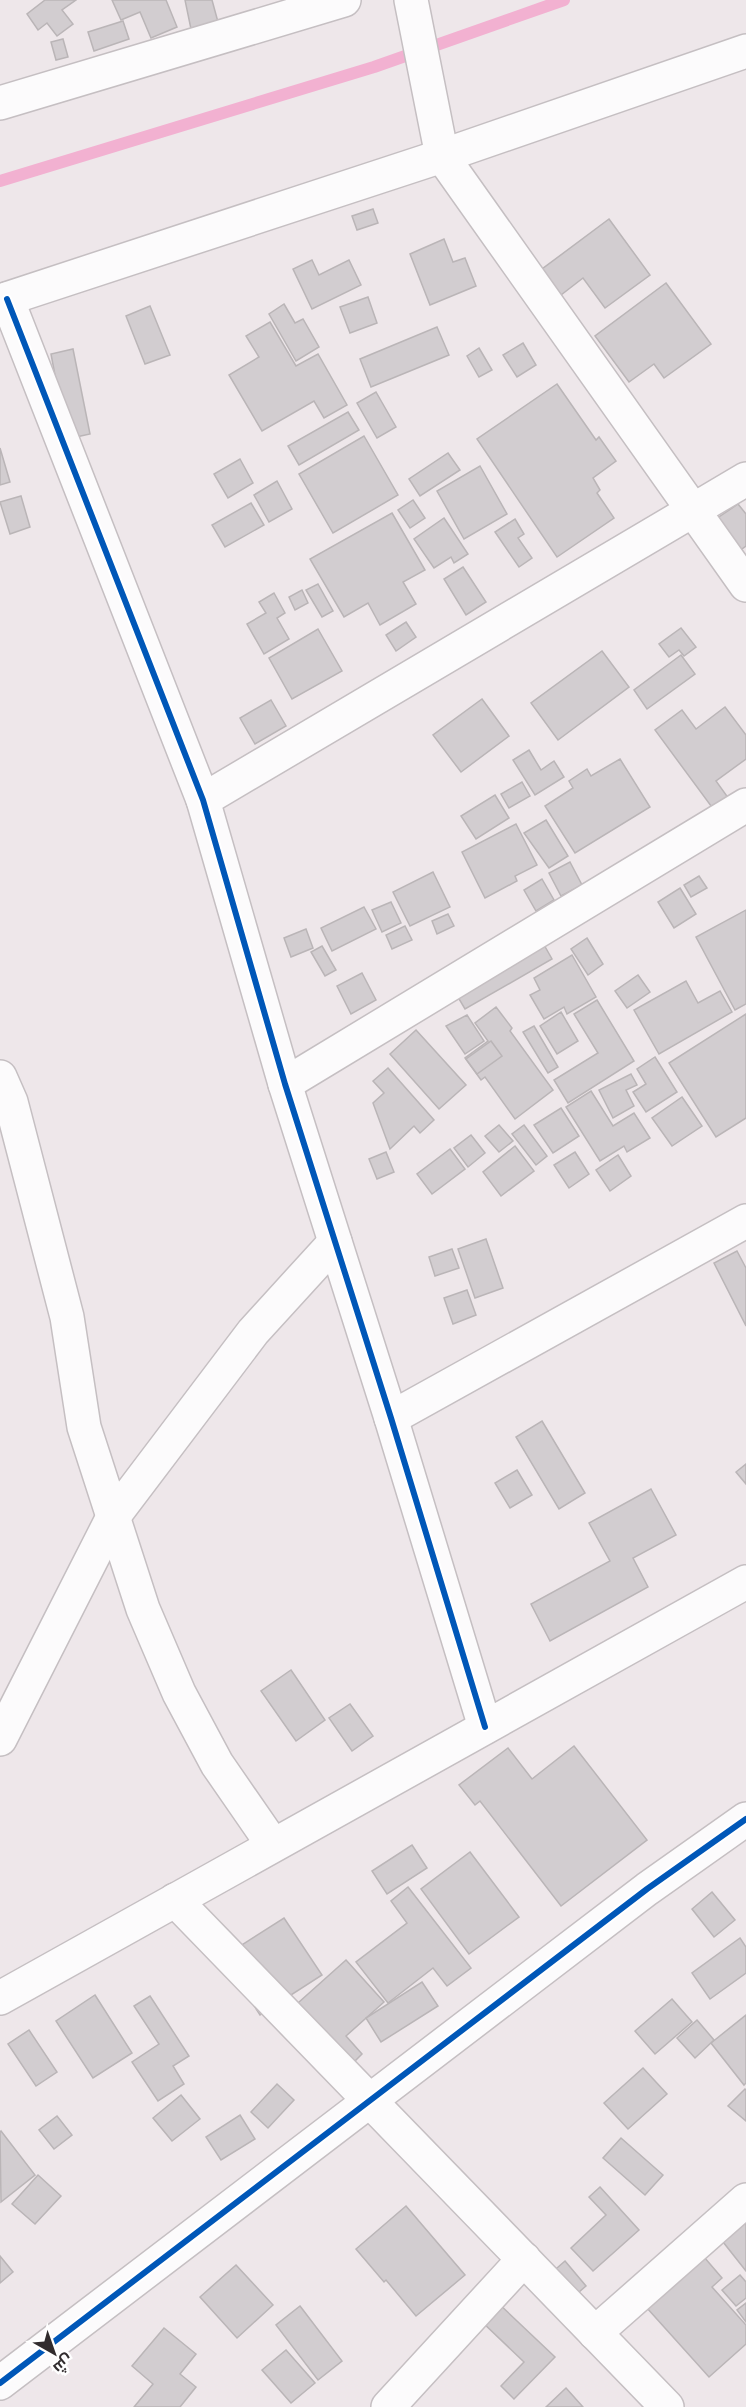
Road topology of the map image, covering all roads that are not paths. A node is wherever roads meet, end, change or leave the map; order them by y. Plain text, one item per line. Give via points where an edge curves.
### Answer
1 (344, 0) edge
2 (412, 9) edge
3 (746, 51) edge
4 (0, 103) edge
5 (440, 143) junction
6 (3, 300) edge
7 (746, 479) edge
8 (693, 512) junction
9 (746, 585) edge
10 (203, 800) junction
11 (746, 805) edge
12 (0, 1077) edge
13 (285, 1084) junction
14 (746, 1221) edge
15 (335, 1242) junction
16 (391, 1419) junction
17 (113, 1517) junction
18 (746, 1582) edge
19 (485, 1727) junction
20 (0, 1739) edge
21 (746, 1818) edge
22 (273, 1845) junction
23 (175, 1899) junction
24 (0, 1998) edge
25 (370, 2100) junction
26 (746, 2200) edge
27 (524, 2259) junction
28 (595, 2333) junction
29 (0, 2383) edge
30 (388, 2407) edge
31 (667, 2407) edge

1 - 4 street
2 - 5 street
3 - 5 street
5 - 6 street
5 - 8 street
6 - 10 street
7 - 8 street
8 - 9 street
8 - 10 street
10 - 13 street
11 - 13 street
12 - 17 street via 11,1102 67,1317 84,1427
13 - 15 street
14 - 16 street
15 - 16 street
15 - 17 street via 253,1332
16 - 19 street
17 - 20 street
17 - 22 street via 143,1609 179,1693 217,1764
18 - 19 street
19 - 22 street
21 - 25 street
22 - 23 street
23 - 24 street
23 - 25 street
25 - 27 street
25 - 29 street
26 - 28 street
27 - 28 street
27 - 30 street
28 - 31 street

